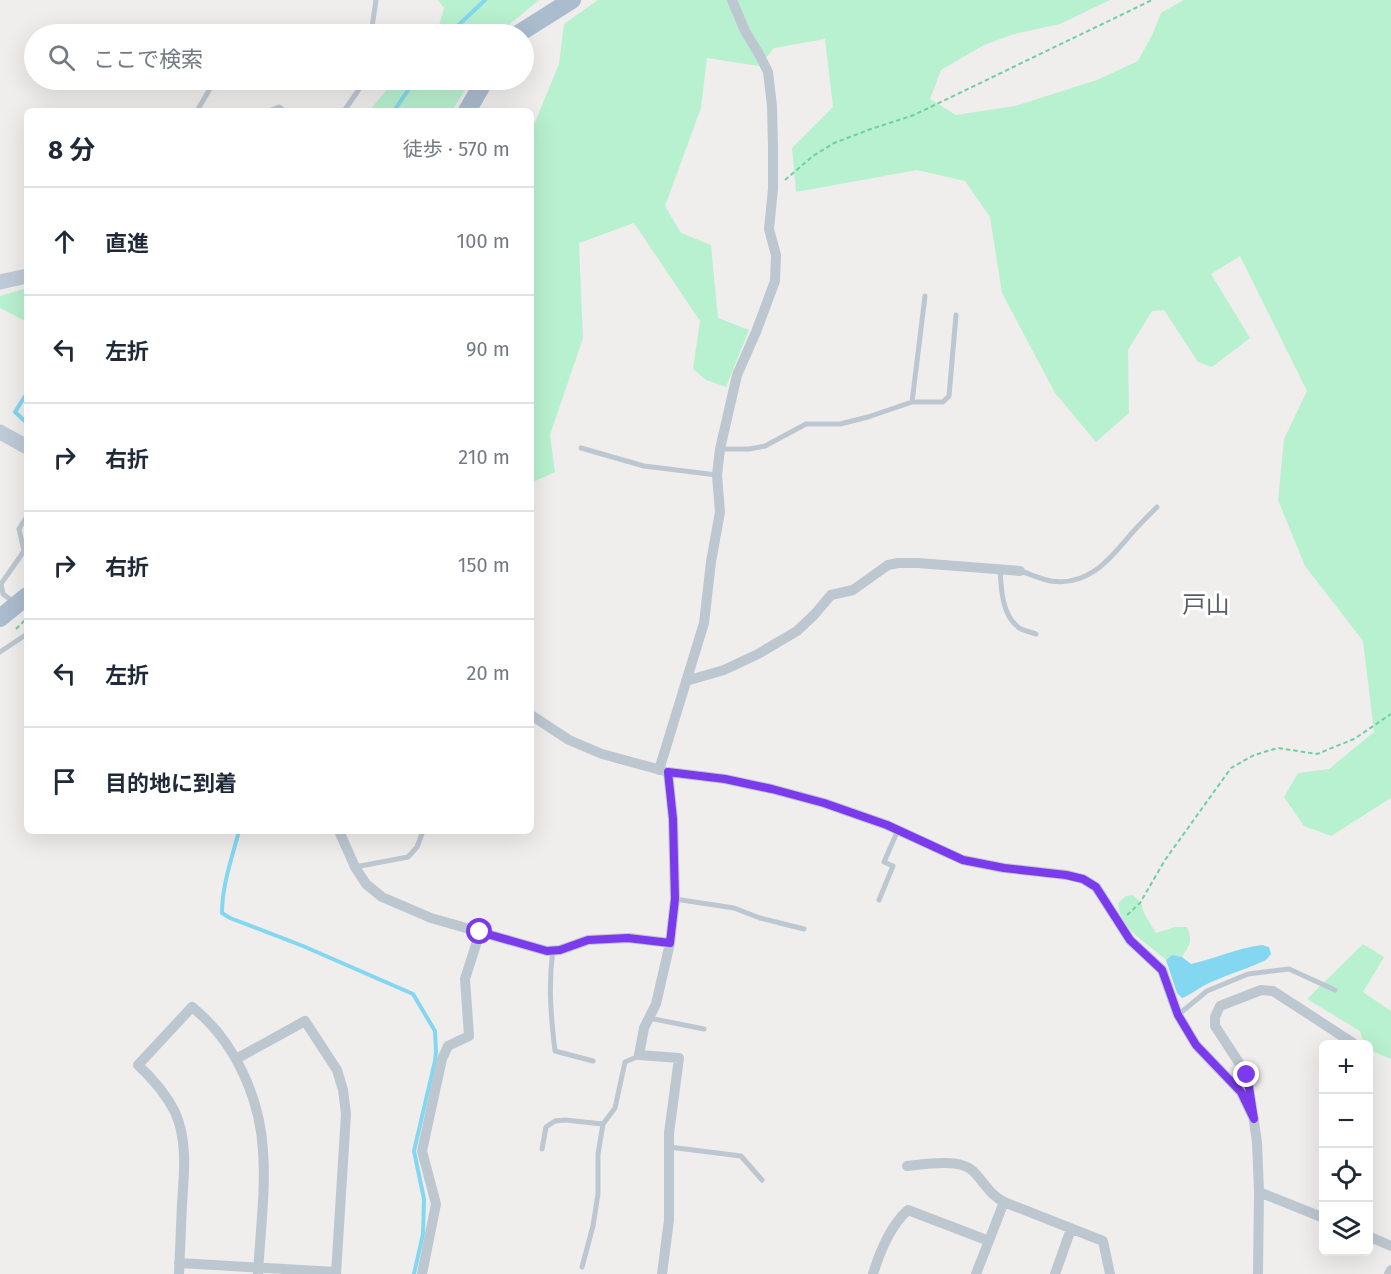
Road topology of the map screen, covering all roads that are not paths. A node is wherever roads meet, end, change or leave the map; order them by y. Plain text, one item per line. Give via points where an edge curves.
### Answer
1 (376, 0) edge
2 (572, 0) edge
3 (732, 0) edge
4 (372, 24) edge
5 (534, 24) edge
6 (209, 90) edge
7 (359, 90) edge
8 (479, 90) edge
9 (199, 108) edge
10 (346, 108) edge
11 (469, 108) edge
12 (24, 277) edge
13 (0, 282) edge
14 (925, 297) dead end
15 (956, 315) dead end
16 (912, 402) junction
17 (0, 432) edge
18 (24, 445) edge
19 (581, 448) dead end
20 (720, 449) junction
21 (717, 475) junction
22 (1156, 507) dead end
23 (24, 521) edge
24 (24, 551) edge
25 (24, 551) edge
26 (1000, 569) junction
27 (1020, 571) joint
28 (22, 600) edge
29 (0, 618) edge
30 (1036, 634) dead end
31 (24, 636) edge
32 (0, 652) edge
33 (686, 681) junction
34 (534, 718) edge
35 (663, 771) junction
36 (898, 830) junction
37 (340, 834) edge
38 (422, 834) edge
39 (355, 867) junction
40 (675, 899) junction
41 (879, 900) dead end
42 (804, 929) dead end
43 (480, 932) junction
44 (670, 943) junction
45 (553, 950) junction
46 (1335, 990) dead end
47 (1178, 1015) junction
48 (649, 1018) junction
49 (704, 1029) dead end
50 (1348, 1040) edge
51 (639, 1055) junction
52 (236, 1059) junction
53 (593, 1060) dead end
54 (1254, 1119) junction
55 (603, 1124) junction
56 (669, 1147) junction
57 (542, 1149) dead end
58 (907, 1166) dead end
59 (762, 1180) dead end
60 (1259, 1192) junction
61 (1004, 1202) junction
62 (1319, 1216) edge
63 (1071, 1229) junction
64 (1373, 1238) edge
65 (989, 1240) junction
66 (1391, 1246) edge
67 (582, 1267) dead end
68 (179, 1269) edge
69 (258, 1271) edge
70 (336, 1273) edge
71 (422, 1274) edge
72 (662, 1274) edge
73 (873, 1274) edge
74 (976, 1274) edge
75 (1055, 1274) edge
76 (1110, 1274) edge
77 (1258, 1274) edge

1 - 4 lane
2 - 5 main road
3 - 20 street via 768,72 773,189 769,229 776,255 775,281 737,375
6 - 9 lane
7 - 10 lane
8 - 11 main road
12 - 13 street
14 - 16 lane
15 - 16 lane via 949,396 943,402
16 - 20 lane via 840,424 806,424 765,446
17 - 18 street
19 - 21 lane via 644,466
20 - 21 street
21 - 33 street via 720,512 704,623
22 - 27 lane via 1103,566 1076,581 1051,581
23 - 24 lane via 19,529
25 - 28 lane via 1,584 3,594
26 - 27 street
26 - 30 lane via 1009,616 1019,628
26 - 33 street via 918,562 888,565 853,590 831,595 797,631 758,654 724,670
28 - 29 main road
31 - 32 lane
33 - 35 street
34 - 35 street via 569,740 602,754
35 - 36 street via 772,789
35 - 40 street via 673,819
36 - 41 lane via 884,862 893,866
36 - 47 street via 963,860 1066,875 1096,887 1130,940 1162,970
37 - 39 street
38 - 39 lane via 408,856
39 - 43 street via 366,884 382,897 430,918
40 - 42 lane via 734,908
40 - 44 street
43 - 45 street
43 - 71 street via 465,979 469,1036 448,1046 442,1059 422,1151 436,1204
44 - 45 street via 628,938 588,940
44 - 48 street
45 - 53 lane via 550,1010 555,1051
46 - 47 lane via 1289,969 1248,974 1207,991
47 - 54 street via 1196,1045 1241,1092
48 - 49 lane
48 - 51 street
50 - 54 street via 1273,991 1261,990 1220,1006 1215,1026 1247,1075
51 - 55 lane via 626,1062 615,1108
51 - 56 street via 679,1058
52 - 68 street via 206,1018 192,1008 138,1065 165,1094 182,1134
52 - 69 street via 255,1104 263,1149
52 - 70 street via 305,1021 337,1070 346,1114
54 - 60 street
55 - 57 lane via 555,1121 546,1127
55 - 67 lane via 593,1226
56 - 59 lane via 741,1156
56 - 72 street via 669,1220
58 - 61 street via 938,1163 971,1169
60 - 62 street
60 - 77 street
61 - 63 street
61 - 65 street
63 - 75 street
63 - 76 street via 1103,1241
64 - 66 street
65 - 73 street via 908,1210 898,1219
65 - 74 street
68 - 69 street
69 - 70 street

